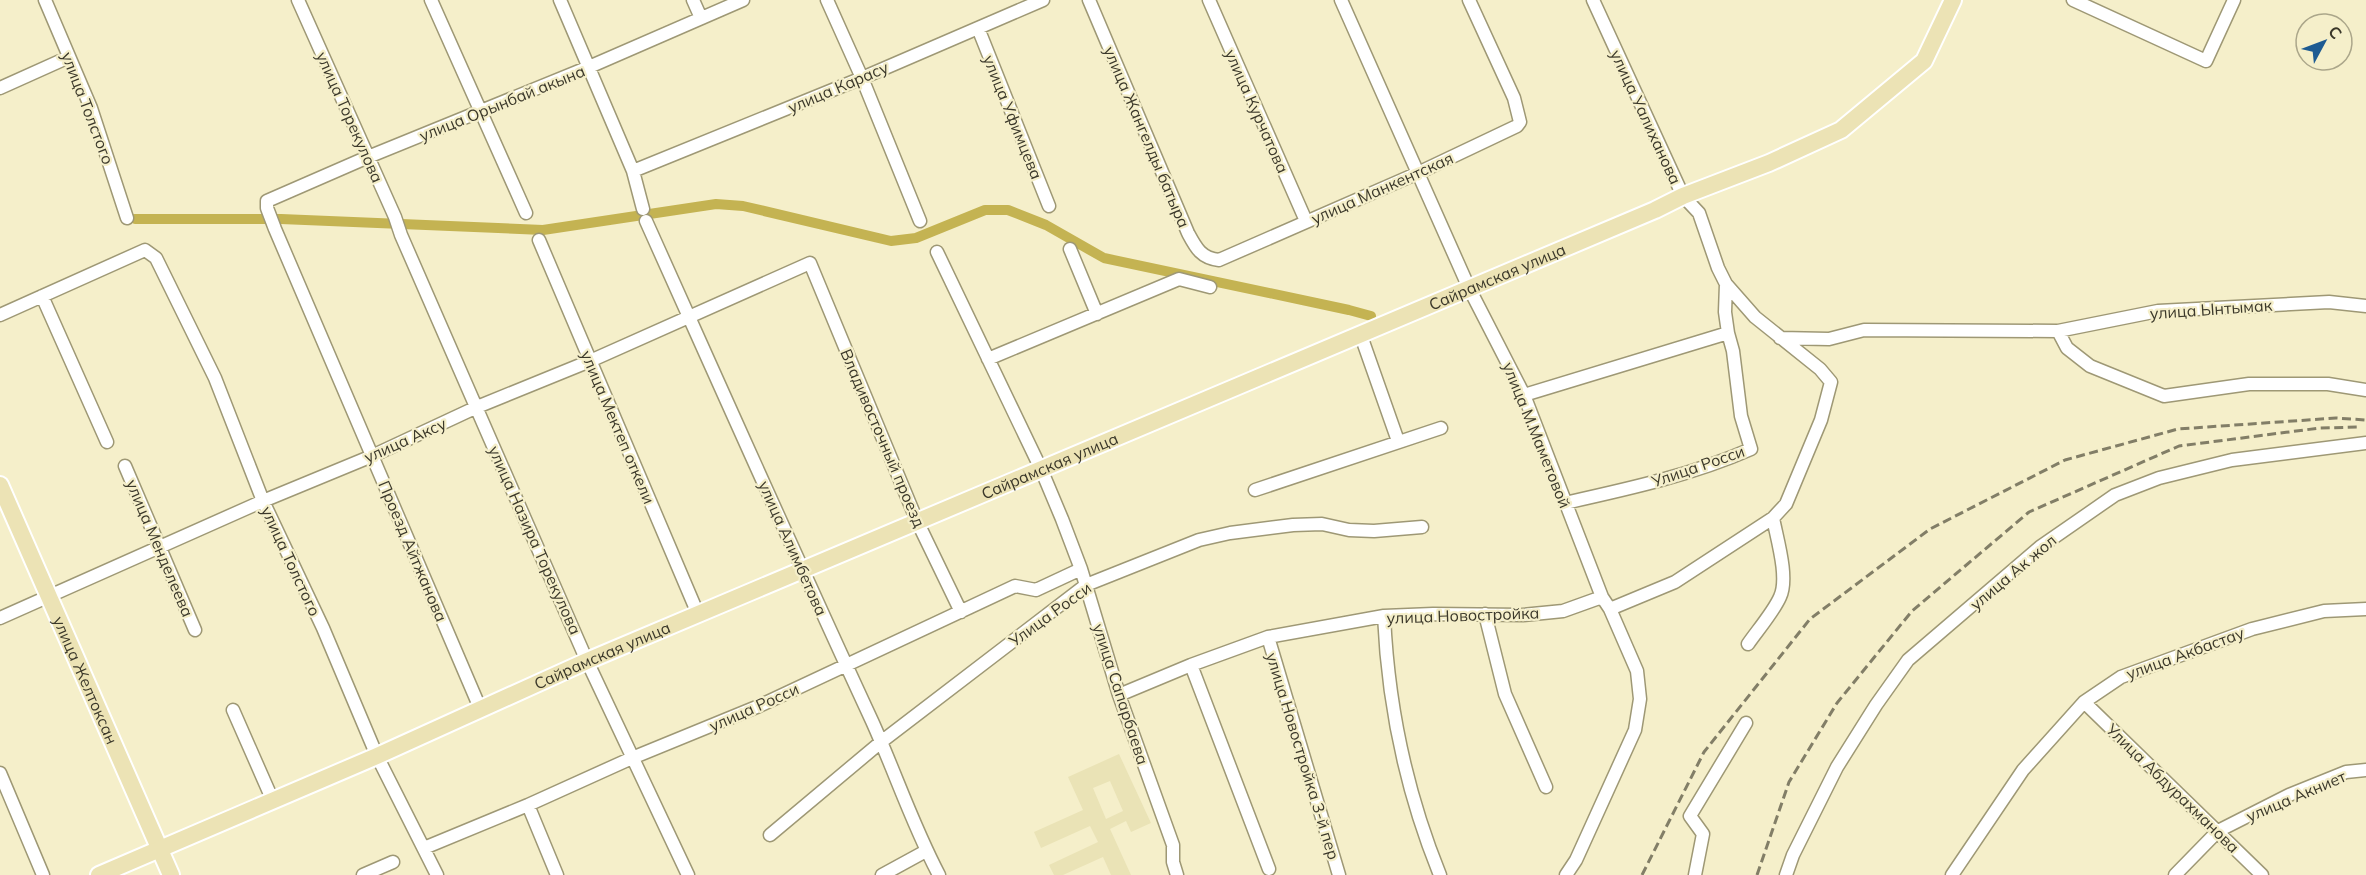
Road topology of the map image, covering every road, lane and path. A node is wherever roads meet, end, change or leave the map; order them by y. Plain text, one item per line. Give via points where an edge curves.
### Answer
1 (45, 0) edge
2 (298, 0) edge
3 (431, 0) edge
4 (560, 0) edge
5 (693, 0) edge
6 (743, 0) edge
7 (826, 0) edge
8 (1043, 0) edge
9 (1089, 0) edge
10 (1209, 0) edge
11 (1341, 0) edge
12 (1469, 0) edge
13 (1593, 0) edge
14 (1953, 0) edge
15 (2073, 0) edge
16 (2234, 0) edge
17 (701, 18) junction
18 (978, 28) junction
19 (69, 57) junction
20 (589, 67) junction
21 (862, 78) junction
22 (0, 88) edge
23 (481, 111) junction
24 (368, 157) junction
25 (633, 171) junction
26 (1418, 173) junction
27 (1683, 196) junction
28 (1049, 206) dead end
29 (267, 208) joint
30 (526, 213) dead end
31 (127, 218) dead end
32 (920, 221) dead end
33 (1306, 221) junction
34 (400, 236) joint
35 (539, 240) dead end
36 (1070, 249) dead end
37 (937, 252) dead end
38 (1219, 260) joint
39 (810, 263) joint
40 (1726, 284) junction
41 (1210, 287) dead end
42 (1469, 288) junction
43 (42, 296) junction
44 (2366, 306) edge
45 (1097, 314) junction
46 (0, 315) edge
47 (689, 317) junction
48 (2058, 331) junction
49 (1360, 333) junction
50 (1728, 333) junction
51 (1780, 338) junction
52 (988, 359) junction
53 (590, 361) junction
54 (2366, 390) edge
55 (1524, 395) junction
56 (477, 407) junction
57 (1441, 428) dead end
58 (1398, 441) junction
59 (107, 442) dead end
60 (2366, 443) edge
61 (372, 456) junction
62 (125, 466) dead end
63 (1041, 469) junction
64 (0, 485) edge
65 (1255, 490) dead end
66 (263, 501) junction
67 (1565, 503) junction
68 (1773, 518) junction
69 (917, 521) junction
70 (1422, 526) dead end
71 (160, 548) junction
72 (802, 569) junction
73 (1081, 569) junction
74 (1086, 585) junction
75 (48, 596) junction
76 (1602, 597) junction
77 (1610, 609) junction
78 (2366, 609) edge
79 (961, 612) junction
80 (698, 614) junction
81 (1485, 614) junction
82 (1384, 616) junction
83 (0, 618) edge
84 (195, 630) dead end
85 (1268, 637) junction
86 (1748, 644) dead end
87 (587, 661) junction
88 (1191, 664) junction
89 (846, 665) junction
90 (1119, 695) junction
91 (2084, 702) junction
92 (480, 708) junction
93 (232, 710) dead end
94 (1746, 723) dead end
95 (881, 742) junction
96 (377, 756) junction
97 (632, 758) junction
98 (2366, 770) edge
99 (0, 773) edge
100 (1546, 787) dead end
101 (273, 801) junction
102 (528, 805) junction
103 (2218, 831) junction
104 (770, 835) dead end
105 (424, 848) junction
106 (160, 849) junction
107 (926, 851) junction
108 (393, 862) dead end
109 (1269, 869) dead end
110 (43, 875) edge
111 (99, 875) edge
112 (171, 875) edge
113 (363, 875) edge
114 (437, 875) edge
115 (557, 875) edge
116 (687, 875) edge
117 (882, 875) edge
118 (939, 875) edge
119 (1177, 875) edge
120 (1339, 875) edge
121 (1440, 875) edge
122 (1566, 875) edge
123 (1695, 875) edge
124 (1786, 875) edge
125 (1952, 875) edge
126 (2175, 875) edge
127 (2262, 875) edge

1 - 19 street, улица Толстого
2 - 24 street, улица Торекулова
3 - 23 street
4 - 20 street, улица Алимбетова
5 - 17 street
6 - 17 street, улица Орынбай акына
7 - 21 street
8 - 18 street, улица Карасу
9 - 38 street, улица Жангелды батыра via 1188,233 1197,250
10 - 33 street, улица Курчатова
11 - 26 street, улица М.Маметовой
12 - 26 street, улица Манкентская via 1514,98 1520,122
13 - 27 street, улица Уалиханова
14 - 27 main road, Сайрамская улица via 1923,61 1841,130
15 - 16 street via 2206,61
17 - 20 street, улица Орынбай акына
18 - 21 street, улица Карасу
18 - 28 street, улица Уфимцева
19 - 22 street
19 - 31 street, улица Толстого via 91,108
20 - 23 street, улица Орынбай акына
20 - 25 street, улица Алимбетова
21 - 25 street, улица Карасу
21 - 32 street
23 - 24 street, улица Орынбай акына
23 - 30 street
24 - 29 street, улица Орынбай акына via 269,199
24 - 34 street, улица Торекулова
25 - 47 street, улица Алимбетова via 645,215
26 - 33 street, улица Манкентская
26 - 42 street, улица М.Маметовой
27 - 40 street, улица Уалиханова via 1699,213
27 - 42 main road, Сайрамская улица
29 - 61 street, Проезд Айтжанова
33 - 38 street, улица Манкентская
34 - 56 street, улица Назира Торекулова
35 - 53 street, улица Мектеп откели
36 - 45 street
37 - 52 street, улица Сапарбаева
39 - 47 street, улица Аксу
39 - 69 street, Владивосточный проезд
40 - 50 street, Улица Росси
40 - 51 street, улица Уалиханова
41 - 45 street via 1179,279
42 - 49 main road, Сайрамская улица
42 - 55 street, улица М.Маметовой
43 - 46 street
43 - 59 street
43 - 66 street, улица Толстого via 145,250 156,258 215,378
44 - 48 street, улица Ынтымак via 2329,302 2158,311
45 - 52 street
47 - 53 street, улица Аксу
47 - 72 street, улица Алимбетова
48 - 51 street, улица Ынтымак via 1864,330 1829,339
48 - 54 street via 2067,348 2090,366 2163,396 2249,384 2328,384
49 - 58 street
49 - 63 main road, Сайрамская улица
50 - 55 street
50 - 67 street, Улица Росси via 1741,416 1751,449 1643,485
51 - 68 street, улица Уалиханова via 1820,369 1831,387 1786,504
52 - 63 street, улица Сапарбаева
53 - 56 street, улица Аксу
53 - 80 street, улица Мектеп откели
55 - 67 street, улица М.Маметовой
56 - 61 street, улица Аксу
56 - 87 street, улица Назира Торекулова
57 - 58 street
58 - 65 street
60 - 124 street, улица Ак жол via 2232,460 2159,478 2115,495 2040,547 1908,660 1837,767
61 - 66 street, улица Аксу
61 - 92 street, Проезд Айтжанова
62 - 71 street, улица Менделеева
63 - 69 main road, Сайрамская улица
63 - 73 street, улица Сапарбаева
64 - 75 main road, улица Желтоксан
66 - 71 street, улица Аксу
66 - 96 street, улица Толстого
67 - 76 street, улица М.Маметовой
68 - 77 street, улица Уалиханова via 1675,582
68 - 86 street via 1783,586
69 - 72 main road, Сайрамская улица
69 - 79 street, Владивосточный проезд
70 - 74 street, Улица Росси via 1374,531 1322,524 1293,525 1230,533 1199,540
71 - 75 street, улица Аксу
71 - 84 street, улица Менделеева
72 - 80 main road, Сайрамская улица
72 - 89 street, улица Алимбетова
73 - 74 street, улица Сапарбаева
73 - 79 street, улица Росси via 1036,590 1015,586
74 - 90 street, улица Сапарбаева
74 - 95 street, Улица Росси
75 - 83 street, улица Аксу
75 - 106 main road, улица Желтоксан
76 - 77 street, улица М.Маметовой
76 - 81 street, улица Новостройка via 1563,611
77 - 122 street, улица М.Маметовой via 1637,671 1640,699 1635,730
78 - 91 street, улица Акбастау via 2324,611 2252,629 2121,677
79 - 89 street, улица Росси
80 - 87 main road, Сайрамская улица
81 - 82 street, улица Новостройка
81 - 100 street via 1505,694
82 - 85 street, улица Новостройка
82 - 121 street via 1401,741 1426,840
85 - 88 street, улица Новостройка
85 - 120 street, улица Новостройка 3-й пер
87 - 92 main road, Сайрамская улица
87 - 97 street, улица Назира Торекулова
88 - 90 street, улица Новостройка
88 - 109 street
89 - 95 street, улица Алимбетова
89 - 97 street, улица Росси
90 - 119 street, улица Сапарбаева via 1173,845
91 - 103 street, Улица Абдурахманова
91 - 125 street, улица Акбастау via 2023,770
92 - 96 main road, Сайрамская улица
93 - 101 street
94 - 123 street via 1690,816 1703,834
95 - 104 street, Улица Росси
95 - 107 street, улица Алимбетова
96 - 101 main road, Сайрамская улица
96 - 105 street, улица Толстого
97 - 102 street, улица Росси
97 - 116 street, улица Назира Торекулова
98 - 103 street, улица Акниет via 2346,772 2289,795
99 - 110 street
101 - 106 main road, Сайрамская улица
102 - 105 street, улица Росси
102 - 115 street
103 - 126 street, улица Акниет
103 - 127 street, Улица Абдурахманова
105 - 114 street, улица Толстого
106 - 111 main road, Сайрамская улица
106 - 112 main road, улица Желтоксан
107 - 117 street
107 - 118 street, улица Алимбетова
108 - 113 street

